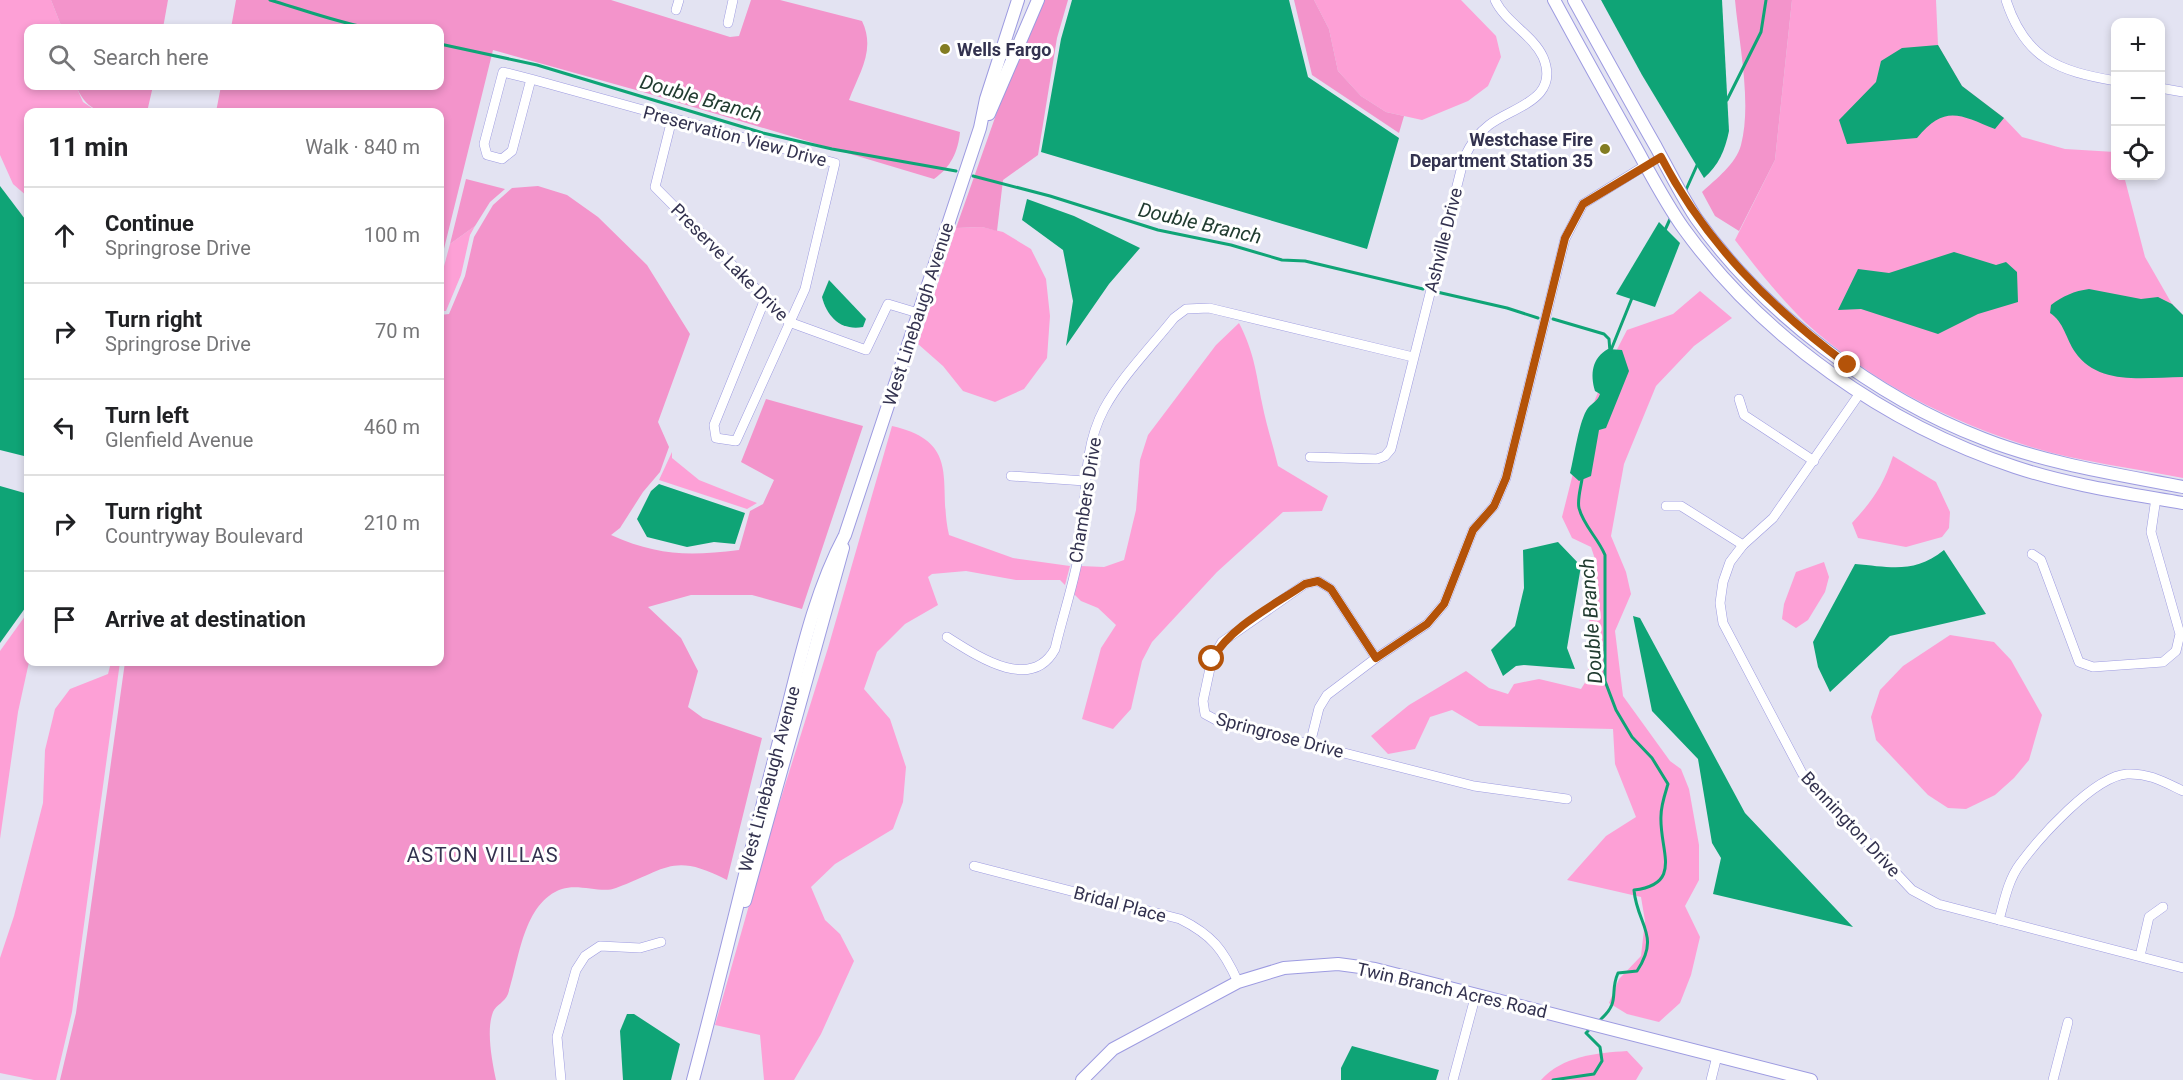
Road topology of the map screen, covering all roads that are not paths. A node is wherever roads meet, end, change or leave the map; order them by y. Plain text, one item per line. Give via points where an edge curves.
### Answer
1 (679, 0) edge
2 (733, 0) edge
3 (1018, 0) edge
4 (1038, 0) edge
5 (1495, 0) edge
6 (1554, 0) edge
7 (1574, 0) edge
8 (2006, 0) edge
9 (676, 10) dead end
10 (728, 23) dead end
11 (531, 79) junction
12 (2111, 80) edge
13 (2165, 89) edge
14 (2183, 92) edge
15 (672, 119) junction
16 (980, 128) junction
17 (1661, 157) junction
18 (1646, 165) junction
19 (1737, 252) dead end
20 (1738, 269) junction
21 (765, 299) junction
22 (918, 312) junction
23 (789, 322) junction
24 (1413, 357) junction
25 (1868, 379) junction
26 (1860, 393) junction
27 (1739, 399) dead end
28 (1310, 457) dead end
29 (1814, 461) junction
30 (1011, 476) dead end
31 (1085, 481) junction
32 (2158, 482) junction
33 (2183, 487) edge
34 (2156, 498) junction
35 (2183, 503) edge
36 (1666, 506) dead end
37 (1743, 545) junction
38 (2032, 554) dead end
39 (947, 637) dead end
40 (1376, 658) junction
41 (1310, 744) junction
42 (2183, 791) edge
43 (1568, 799) dead end
44 (974, 866) dead end
45 (2163, 907) dead end
46 (1999, 920) junction
47 (661, 942) dead end
48 (2140, 956) junction
49 (2183, 968) edge
50 (1238, 982) junction
51 (1476, 994) junction
52 (2068, 1022) dead end
53 (1717, 1056) junction
54 (561, 1080) edge
55 (693, 1080) edge
56 (1082, 1080) edge
57 (1453, 1080) edge
58 (1711, 1080) edge
59 (1811, 1080) edge
60 (2053, 1080) edge

1 - 9 street
2 - 10 street
3 - 16 street, West Linebaugh Avenue
4 - 16 street, West Linebaugh Avenue
5 - 24 street, Ashville Drive via 1542,55 1546,78 1538,96 1489,124 1471,143
6 - 18 street
7 - 17 street
8 - 12 street via 2013,22 2027,44 2047,61 2074,74
11 - 11 street, Preservation View Drive via 512,151 502,159 487,155 484,144 503,72
11 - 15 street, Preservation View Drive
13 - 14 street
15 - 21 street, Preserve Lake Drive via 654,187
15 - 23 street, Preservation View Drive via 835,164 805,289
16 - 22 street, West Linebaugh Avenue
17 - 18 street
17 - 20 street via 1697,219
18 - 26 street via 1684,228 1717,271 1789,338
18 - 40 street via 1583,204 1565,238 1506,478 1494,506 1473,530 1444,604 1427,624
19 - 20 street via 1734,260
20 - 25 street via 1817,342
21 - 23 street, Preserve Lake Drive
21 - 23 street, Preservation View Drive via 714,426 716,438 736,441
22 - 23 street, Preserve Lake Drive via 888,304 866,350
22 - 55 street, West Linebaugh Avenue via 845,535 830,564
24 - 28 street, Ashville Drive via 1398,428 1385,456
24 - 31 street, Chambers Drive via 1209,308 1186,309 1174,318 1104,409
25 - 26 street
25 - 32 street via 1936,418 1984,439 2074,466
26 - 29 street, Bennington Drive
26 - 34 street via 1910,423 1988,458 2070,483
27 - 29 street via 1744,415
29 - 37 street, Bennington Drive via 1773,518
30 - 31 street
31 - 39 street, Chambers Drive via 1081,543 1049,660 1027,671 987,662
32 - 33 street
32 - 34 street
34 - 35 street
34 - 38 street via 2151,532 2180,634 2176,651 2163,662 2093,667 2079,662 2041,560
36 - 37 street via 1681,506
37 - 46 street, Bennington Drive via 1730,562 1723,582 1723,624 1802,773 1912,890 1938,904
40 - 41 street via 1327,696 1319,708
40 - 41 street, Springrose Drive via 1331,589 1318,581 1305,584 1222,642 1212,659 1203,701 1205,714 1218,722
41 - 43 street, Springrose Drive via 1474,786
42 - 46 street via 2150,775 2125,774 2102,781 2085,793 2020,864
44 - 50 street, Bridal Place via 1180,919 1205,931 1226,956
45 - 48 street via 2149,917
46 - 48 street, Bennington Drive
47 - 54 street via 640,948 600,946 585,956 576,970 557,1037
48 - 49 street, Bennington Drive
50 - 51 street, Twin Branch Acres Road via 1284,968 1338,964
50 - 56 street, Twin Branch Acres Road via 1113,1049
51 - 53 street, Twin Branch Acres Road
51 - 57 street
52 - 60 street
53 - 58 street
53 - 59 street, Twin Branch Acres Road

